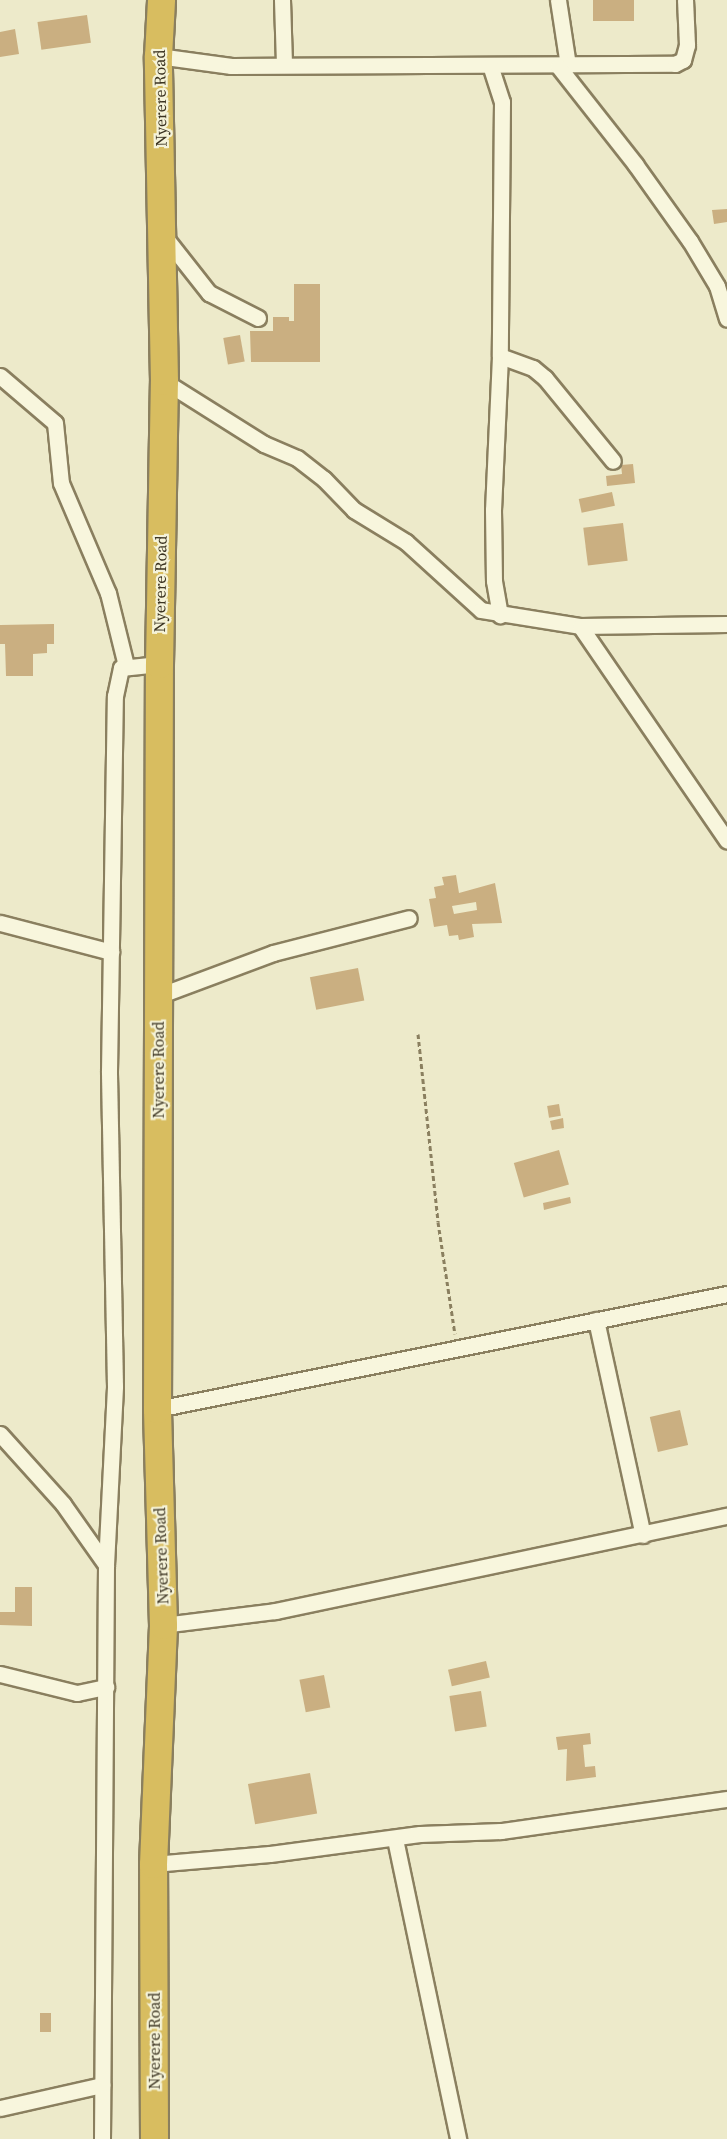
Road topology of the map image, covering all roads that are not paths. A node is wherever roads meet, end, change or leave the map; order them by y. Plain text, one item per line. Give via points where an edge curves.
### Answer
1 (161, 0) edge
2 (282, 0) edge
3 (558, 0) edge
4 (685, 0) edge
5 (158, 56) junction
6 (284, 64) junction
7 (490, 65) junction
8 (563, 65) junction
9 (163, 233) junction
10 (258, 318) dead end
11 (727, 319) edge
12 (500, 356) junction
13 (0, 376) edge
14 (164, 381) junction
15 (612, 461) dead end
16 (500, 615) junction
17 (727, 624) edge
18 (580, 626) junction
19 (159, 664) junction
20 (126, 666) junction
21 (727, 841) edge
22 (409, 918) dead end
23 (0, 923) edge
24 (111, 952) junction
25 (158, 996) junction
26 (727, 1294) edge
27 (596, 1320) junction
28 (157, 1409) junction
29 (0, 1434) edge
30 (727, 1516) edge
31 (643, 1535) junction
32 (106, 1565) junction
33 (163, 1625) junction
34 (0, 1674) edge
35 (106, 1687) junction
36 (727, 1799) edge
37 (395, 1839) junction
38 (153, 1864) junction
39 (102, 2085) junction
40 (0, 2108) edge
41 (102, 2139) edge
42 (154, 2139) edge
43 (458, 2139) edge

1 - 5 highway, Nyerere Road
2 - 6 street
3 - 8 street
4 - 8 street via 687,45 680,62
5 - 6 street via 231,66
5 - 9 highway, Nyerere Road
6 - 7 street
7 - 8 street
7 - 12 street via 502,102
8 - 11 street via 690,241 717,286
9 - 10 street via 209,293
9 - 14 highway, Nyerere Road
12 - 15 street via 534,368 545,378
12 - 16 street via 493,510 494,581
13 - 20 street via 55,423 61,483 100,572
14 - 16 street via 264,444 297,458 354,510 406,542 481,610
14 - 19 highway, Nyerere Road
16 - 18 street
17 - 18 street
18 - 21 street
19 - 20 street
19 - 25 highway, Nyerere Road
20 - 24 street via 118,672 115,696
22 - 25 street via 273,953
23 - 24 street
24 - 32 street via 109,1071 115,1386
25 - 28 highway, Nyerere Road
26 - 27 street
27 - 28 street
27 - 31 street
28 - 33 highway, Nyerere Road
29 - 32 street via 63,1504
30 - 31 street
31 - 33 street via 275,1611
32 - 35 street
33 - 38 highway, Nyerere Road
34 - 35 street via 77,1693
35 - 39 street
36 - 37 street via 501,1831
37 - 38 street
37 - 43 street
38 - 42 highway, Nyerere Road
39 - 40 street
39 - 41 street

